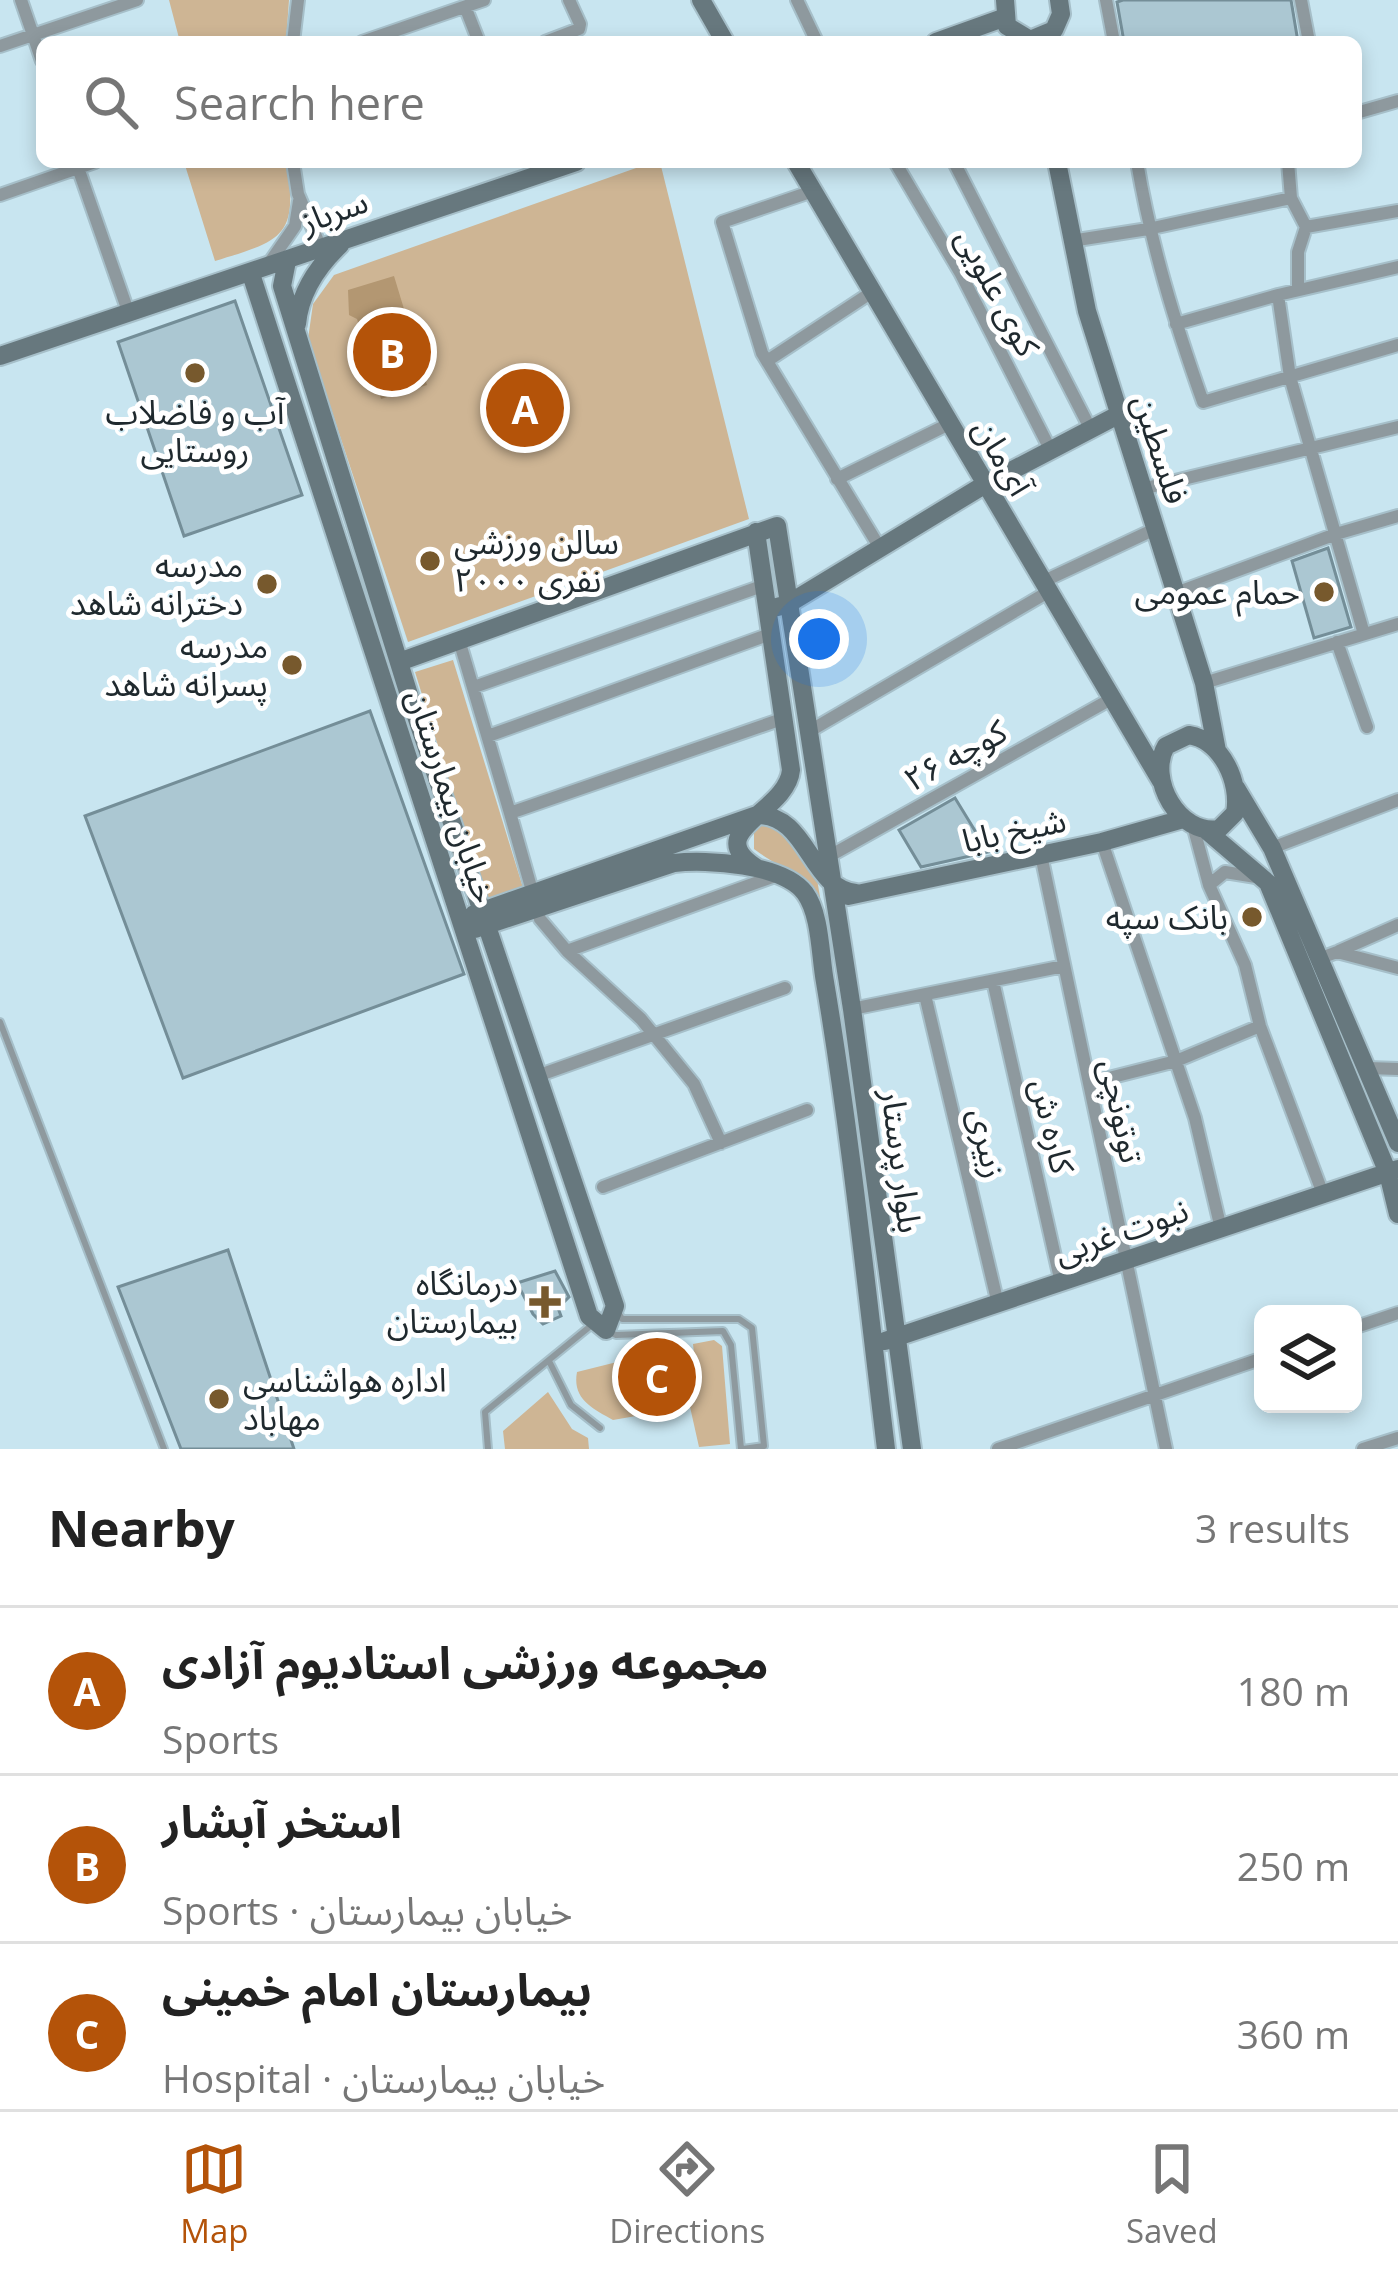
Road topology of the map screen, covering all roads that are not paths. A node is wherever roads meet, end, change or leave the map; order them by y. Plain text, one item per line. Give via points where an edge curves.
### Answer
1 (21, 0) edge
2 (137, 0) edge
3 (298, 0) edge
4 (484, 0) edge
5 (569, 0) edge
6 (701, 0) edge
7 (797, 0) edge
8 (1106, 0) edge
9 (1301, 0) edge
10 (1066, 2) edge
11 (466, 9) junction
12 (1004, 14) edge
13 (33, 35) junction
14 (294, 36) edge
15 (381, 36) edge
16 (477, 36) edge
17 (561, 36) edge
18 (722, 36) edge
19 (814, 36) edge
20 (951, 36) edge
21 (962, 36) edge
22 (1045, 36) edge
23 (1113, 36) edge
24 (1308, 36) edge
25 (36, 44) edge
26 (0, 46) edge
27 (1398, 101) edge
28 (1362, 111) edge
29 (69, 168) edge
30 (78, 168) edge
31 (294, 168) edge
32 (800, 168) edge
33 (899, 168) edge
34 (957, 168) edge
35 (1058, 168) edge
36 (1138, 168) edge
37 (1288, 168) edge
38 (526, 169) edge
39 (813, 191) junction
40 (298, 194) junction
41 (0, 195) edge
42 (1291, 198) junction
43 (1398, 211) edge
44 (1306, 227) junction
45 (1148, 229) junction
46 (348, 237) junction
47 (1071, 241) junction
48 (320, 248) junction
49 (287, 261) junction
50 (1398, 267) edge
51 (258, 272) junction
52 (1298, 290) junction
53 (872, 292) junction
54 (1278, 295) junction
55 (129, 314) junction
56 (1176, 324) junction
57 (296, 335) junction
58 (1398, 345) edge
59 (0, 356) edge
60 (767, 361) junction
61 (1290, 376) junction
62 (1118, 415) junction
63 (949, 424) junction
64 (1398, 427) edge
65 (1090, 428) junction
66 (1050, 449) junction
67 (1311, 450) junction
68 (837, 479) junction
69 (984, 485) junction
70 (1142, 489) junction
71 (1398, 516) edge
72 (356, 523) junction
73 (333, 530) junction
74 (1155, 530) junction
75 (756, 532) junction
76 (1336, 534) junction
77 (880, 548) junction
78 (766, 584) junction
79 (1045, 587) junction
80 (1176, 593) junction
81 (779, 607) junction
82 (1397, 628) edge
83 (773, 633) junction
84 (1364, 634) junction
85 (459, 640) junction
86 (1337, 642) junction
87 (399, 662) junction
88 (1204, 683) junction
89 (474, 687) junction
90 (1111, 699) junction
91 (785, 718) junction
92 (1366, 727) dead end
93 (808, 732) junction
94 (488, 736) junction
95 (1217, 751) junction
96 (1161, 781) junction
97 (1236, 788) junction
98 (1398, 800) edge
99 (510, 813) junction
100 (757, 815) junction
101 (1195, 826) junction
102 (707, 832) junction
103 (1102, 842) junction
104 (1272, 848) junction
105 (1041, 855) junction
106 (826, 858) junction
107 (709, 862) junction
108 (769, 873) junction
109 (830, 881) junction
110 (1268, 883) junction
111 (1209, 885) junction
112 (856, 893) junction
113 (534, 900) junction
114 (484, 918) junction
115 (836, 920) junction
116 (462, 925) junction
117 (1398, 925) edge
118 (567, 952) junction
119 (1329, 955) junction
120 (1064, 967) junction
121 (1398, 968) edge
122 (993, 981) junction
123 (785, 988) dead end
124 (925, 995) junction
125 (852, 1010) junction
126 (0, 1022) edge
127 (1260, 1026) junction
128 (654, 1036) junction
129 (1176, 1061) junction
130 (1368, 1069) junction
131 (1398, 1069) edge
132 (537, 1076) junction
133 (1088, 1083) junction
134 (807, 1110) dead end
135 (721, 1143) junction
136 (1398, 1144) edge
137 (1393, 1171) edge
138 (603, 1187) dead end
139 (1323, 1194) junction
140 (1398, 1214) edge
141 (1221, 1229) junction
142 (590, 1232) junction
143 (564, 1240) junction
144 (1126, 1261) junction
145 (1061, 1283) junction
146 (998, 1304) junction
147 (615, 1306) junction
148 (1398, 1313) edge
149 (1362, 1325) edge
150 (601, 1326) junction
151 (896, 1338) junction
152 (873, 1345) junction
153 (1254, 1361) edge
154 (550, 1363) junction
155 (1154, 1394) junction
156 (600, 1428) dead end
157 (1398, 1438) edge
158 (764, 1447) edge
159 (164, 1449) edge
160 (488, 1449) edge
161 (742, 1449) edge
162 (886, 1449) edge
163 (912, 1449) edge
164 (998, 1449) edge
165 (1166, 1449) edge
166 (1363, 1449) edge

1 - 13 street
2 - 13 street
3 - 14 street
4 - 11 street
5 - 17 street via 579,29
6 - 18 street
7 - 19 street
8 - 23 street
9 - 24 street
10 - 22 street
11 - 15 street
11 - 16 street
12 - 20 street
12 - 21 street
13 - 25 street
13 - 26 street
27 - 28 street
29 - 41 street
30 - 55 street
31 - 40 street
32 - 39 street, آی‌مان
33 - 66 street, کوی علویی
34 - 65 street
35 - 47 street, فلسطین
36 - 45 street
37 - 42 street
38 - 46 street, سرباز
39 - 53 street, آی‌مان
39 - 60 street via 722,222
40 - 48 street
40 - 51 street via 295,226
42 - 44 street
42 - 45 street
43 - 44 street
44 - 52 street
45 - 47 street
45 - 56 street
46 - 48 street, سرباز
46 - 57 street via 309,284
47 - 62 street, فلسطین
48 - 49 street, سرباز
49 - 51 street, سرباز
49 - 57 street via 282,286
50 - 52 street
51 - 55 street, سرباز
51 - 73 street, خیابان بیمارستان
52 - 54 street
53 - 60 street
53 - 63 street, آی‌مان
54 - 56 street
54 - 61 street
55 - 59 street, سرباز
56 - 61 street via 1203,402
57 - 72 street
58 - 61 street
60 - 68 street
61 - 67 street
62 - 65 street
62 - 70 street, فلسطین
63 - 68 street
63 - 69 street, آی‌مان
64 - 67 street
65 - 66 street
66 - 69 street
67 - 70 street
67 - 76 street
68 - 77 street
69 - 77 street
69 - 79 street, آی‌مان
70 - 74 street, فلسطین
71 - 76 street
72 - 73 street
72 - 87 street
73 - 116 street, خیابان بیمارستان
74 - 79 street
74 - 80 street, فلسطین
75 - 78 street
75 - 81 street via 777,526
75 - 85 street
76 - 80 street
76 - 84 street
77 - 81 street
78 - 81 street
78 - 89 street
79 - 90 street, آی‌مان
79 - 93 street
80 - 88 street, فلسطین
81 - 83 street
81 - 93 street, بلوار پرستار
82 - 84 street
83 - 91 street
83 - 94 street
84 - 86 street
85 - 87 street
85 - 89 street
86 - 88 street
86 - 92 street
87 - 114 street
88 - 95 street, فلسطین
89 - 94 street
90 - 96 street, آی‌مان
90 - 106 street, کوچه ۲۶
91 - 99 street
91 - 100 street via 790,783
93 - 106 street, بلوار پرستار
94 - 99 street
95 - 96 street via 1199,736 1176,739 1161,755
95 - 97 street
96 - 101 street
97 - 101 street via 1229,822
97 - 104 street
98 - 104 street
99 - 113 street
100 - 102 street
100 - 108 street via 738,843 746,860
100 - 109 street via 790,828
101 - 103 street, شیخ بابا
101 - 110 street
101 - 111 street
102 - 107 street via 722,845
102 - 113 street
103 - 105 street, شیخ بابا
103 - 129 street
104 - 119 street
105 - 112 street, شیخ بابا
105 - 120 street, توتونچی
106 - 109 street, بلوار پرستار
107 - 108 street
107 - 113 street
108 - 118 street
108 - 152 street via 803,890 814,918
109 - 112 street
109 - 115 street, بلوار پرستار
110 - 111 street via 1225,872
110 - 137 street
111 - 127 street via 1245,965
112 - 115 street via 840,904
113 - 114 street
113 - 118 street
114 - 116 street
114 - 132 street
115 - 125 street, بلوار پرستار
116 - 143 street, خیابان بیمارستان
117 - 119 street
118 - 128 street
119 - 121 street
119 - 130 street
120 - 122 street
120 - 133 street, توتونچی
122 - 124 street
122 - 145 street, کاره ش
123 - 128 street
124 - 125 street
124 - 146 street, زبیری
125 - 151 street, بلوار پرستار
126 - 159 lane
127 - 129 street
127 - 139 street
128 - 132 street
128 - 135 street via 694,1084
129 - 133 street
129 - 141 street
130 - 131 street
130 - 136 street
132 - 142 street
133 - 144 street, توتونچی
134 - 135 street
135 - 138 street
137 - 139 street, نبوت غربی
137 - 140 street
139 - 141 street, نبوت غربی
141 - 144 street, نبوت غربی
142 - 143 street
142 - 147 street
143 - 150 street, خیابان بیمارستان via 589,1316
144 - 145 street, نبوت غربی
144 - 155 street, توتونچی
145 - 146 street, نبوت غربی
146 - 151 street, نبوت غربی
147 - 150 street
147 - 158 lane via 622,1319 739,1319 752,1328
148 - 149 street
150 - 154 lane
150 - 161 lane via 616,1335 723,1331
151 - 152 street, نبوت غربی
151 - 163 street, بلوار پرستار
152 - 162 street
153 - 155 street
154 - 156 lane via 571,1405
154 - 160 lane via 484,1412
155 - 164 street
155 - 165 street, توتونچی
157 - 166 street
158 - 161 lane

